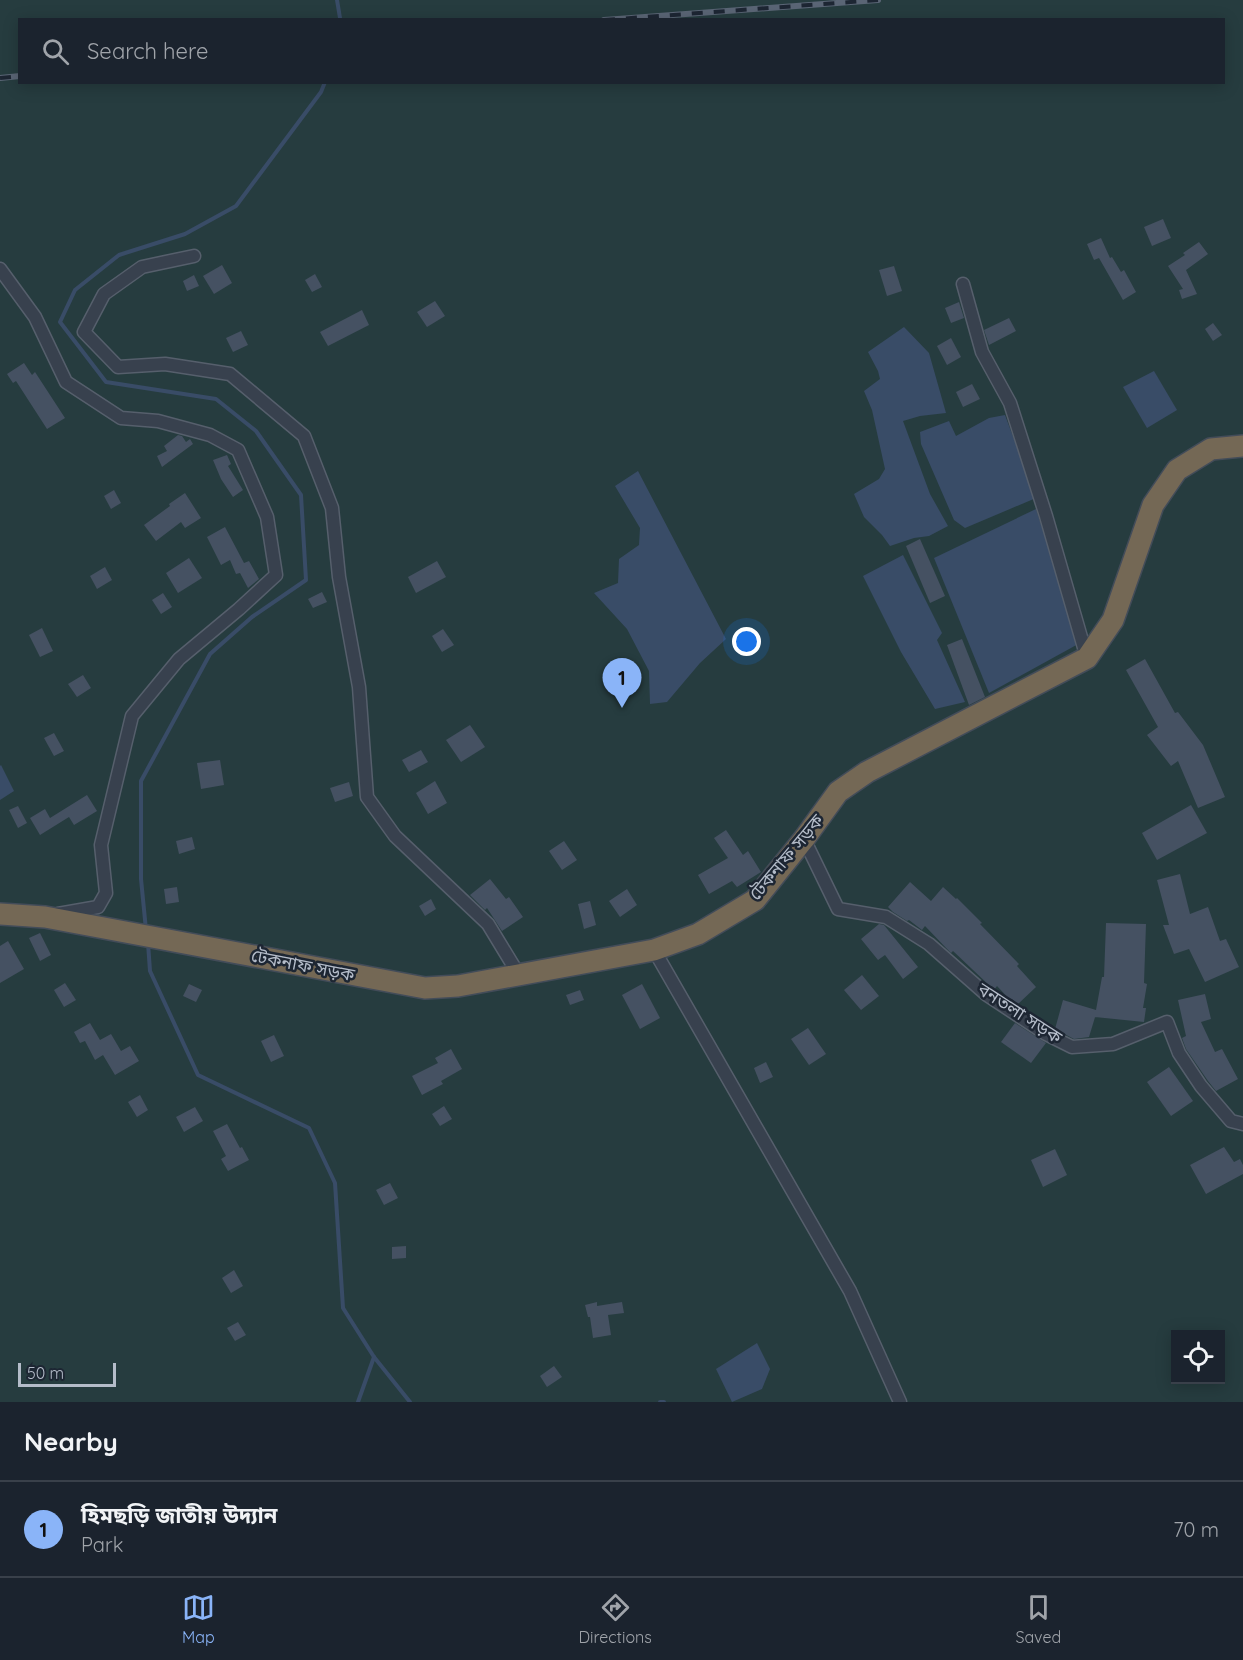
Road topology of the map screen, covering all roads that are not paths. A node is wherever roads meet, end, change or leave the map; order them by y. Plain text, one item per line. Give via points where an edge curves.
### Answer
1 (194, 256) dead end
2 (0, 269) edge
3 (963, 284) dead end
4 (1243, 446) edge
5 (1088, 658) junction
6 (804, 839) junction
7 (0, 914) edge
8 (45, 917) junction
9 (654, 950) junction
10 (519, 975) junction
11 (1243, 1124) edge
12 (900, 1402) edge

1 - 10 street via 142,267 104,294 84,332 118,367 165,364 230,374 304,436 332,508 339,578 359,687 367,797 395,836 488,924
2 - 8 street via 35,317 66,382 121,418 158,421 210,435 238,450 267,517 276,575 179,659 132,716 101,845 106,893 98,908
3 - 5 street via 982,352 1010,403
4 - 5 highway, টেকনাফ সড়ক via 1211,449 1177,470 1153,505 1113,620
5 - 6 highway, টেকনাফ সড়ক via 867,772 838,792
6 - 9 highway, টেকনাফ সড়ক via 755,900 698,934
6 - 11 street, বনতলা সড়ক via 838,909 885,917 929,944 987,995 1046,1034 1072,1047 1113,1044 1167,1022 1179,1053 1201,1086 1231,1121
7 - 8 highway, টেকনাফ সড়ক
8 - 10 highway, টেকনাফ সড়ক via 425,988
9 - 10 highway, টেকনাফ সড়ক
9 - 12 street via 850,1291

